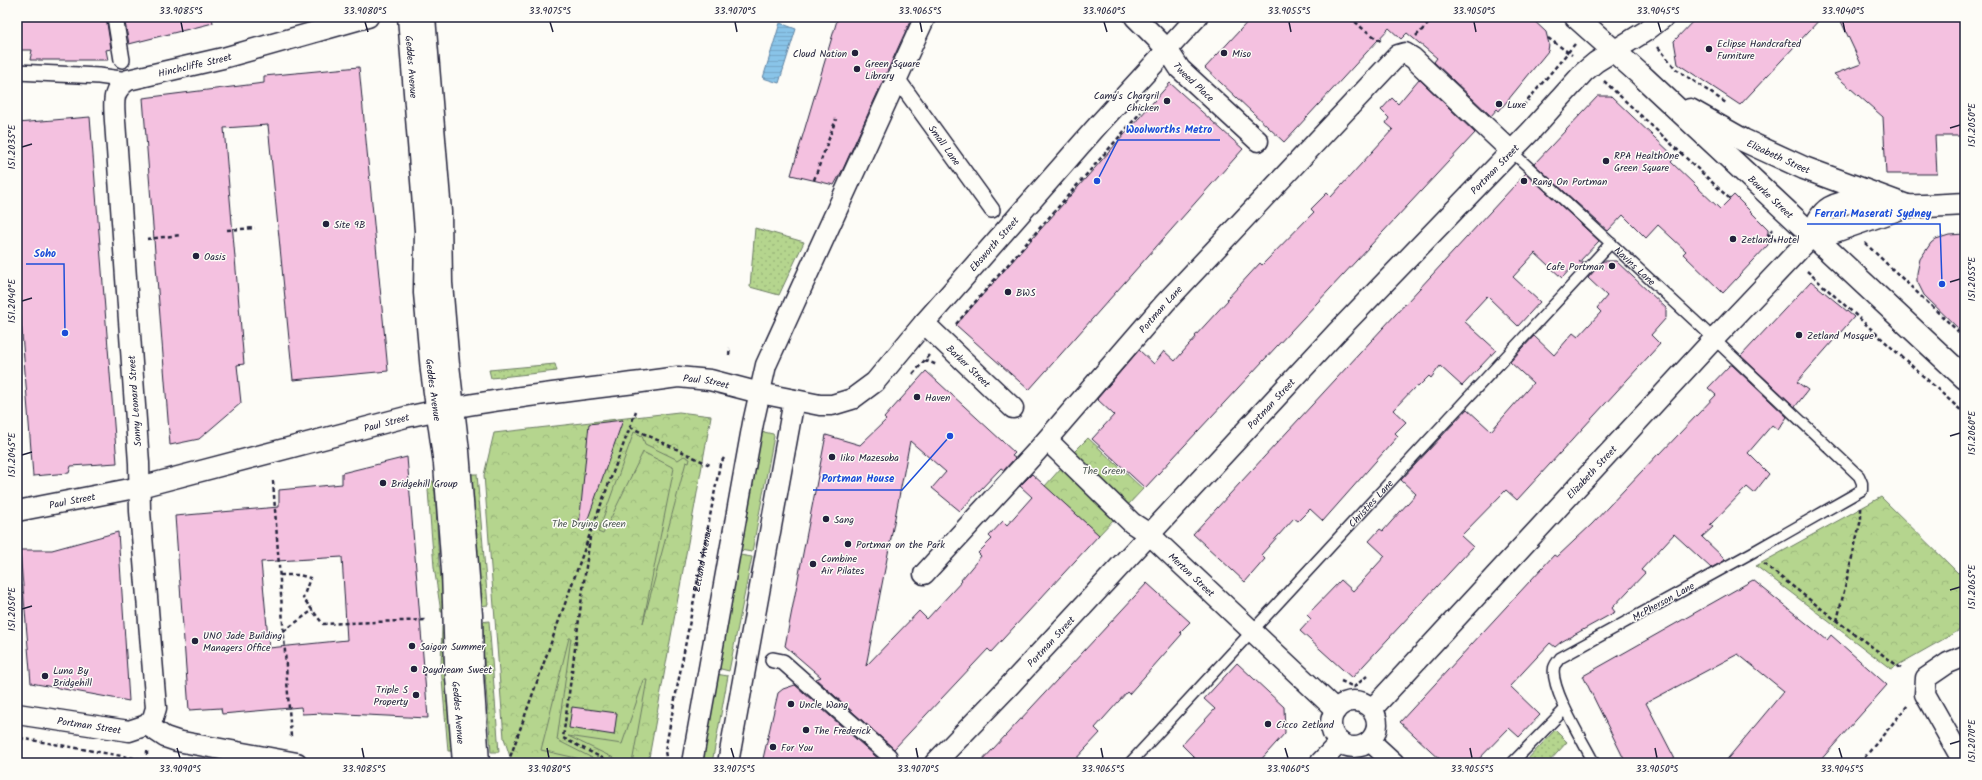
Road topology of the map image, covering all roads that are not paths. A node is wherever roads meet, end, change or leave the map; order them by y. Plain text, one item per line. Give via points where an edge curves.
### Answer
1 (115, 17) edge
2 (368, 17) edge
3 (408, 17) edge
4 (425, 17) edge
5 (925, 17) edge
6 (1135, 17) edge
7 (1197, 17) edge
8 (1576, 17) edge
9 (1664, 17) edge
10 (1167, 49) junction
11 (1612, 51) junction
12 (1405, 54) joint
13 (122, 60) dead end
14 (17, 72) edge
15 (128, 80) junction
16 (898, 80) junction
17 (1658, 92) junction
18 (1258, 141) dead end
19 (1511, 151) junction
20 (1965, 204) edge
21 (1907, 206) junction
22 (992, 210) dead end
23 (1812, 236) junction
24 (1612, 243) junction
25 (924, 323) junction
26 (1714, 339) junction
27 (1965, 378) edge
28 (760, 393) junction
29 (794, 400) junction
30 (445, 408) junction
31 (1014, 408) dead end
32 (1047, 440) junction
33 (1862, 486) joint
34 (140, 487) junction
35 (17, 512) edge
36 (1150, 534) junction
37 (924, 574) dead end
38 (1252, 632) junction
39 (1965, 656) edge
40 (773, 660) dead end
41 (17, 705) edge
42 (1372, 709) junction
43 (1565, 709) junction
44 (1336, 710) junction
45 (17, 714) edge
46 (147, 725) junction
47 (1370, 741) junction
48 (1340, 742) junction
49 (889, 756) dead end
50 (297, 763) edge
51 (463, 763) edge
52 (479, 763) edge
53 (692, 763) edge
54 (728, 763) edge
55 (935, 763) edge
56 (1130, 763) edge
57 (1320, 763) edge
58 (1394, 763) edge
59 (1512, 763) edge
60 (1594, 763) edge
61 (1964, 763) edge

1 - 13 street
2 - 15 street, Hinchcliffe Street via 223,58
3 - 30 street, Geddes Avenue via 425,231 424,293
4 - 30 street, Geddes Avenue via 441,212
5 - 16 street
6 - 10 street, Tweed Place
7 - 10 street, Ebsworth Street
8 - 11 main road, Bourke Street
9 - 11 street, Portman Street
10 - 18 street, Tweed Place via 1180,69
10 - 25 street, Ebsworth Street
11 - 17 main road, Bourke Street
11 - 19 street, Portman Street via 1589,68
12 - 19 street, Navins Lane via 1413,58
12 - 32 street, Portman Lane via 1398,55 1389,64 1166,303
14 - 15 street, Hinchcliffe Street
15 - 34 street, Sonny Leonard Street via 116,90 114,108
16 - 22 street, Small Lane
16 - 28 street via 766,365
17 - 21 main road, Elizabeth Street via 1743,140 1804,168
17 - 23 main road, Bourke Street
19 - 24 lane, Navins Lane
19 - 36 street, Portman Street via 1337,332
20 - 21 main road, Elizabeth Street
21 - 23 main road, Elizabeth Street via 1829,233
23 - 26 street, Elizabeth Street
23 - 27 main road, Bourke Street
24 - 26 lane, Navins Lane
24 - 38 lane, Christies Lane
25 - 29 street, Ebsworth Street via 875,382 852,399 832,405
25 - 31 street, Barker Street
26 - 33 lane, Navins Lane via 1859,476
26 - 42 street, Elizabeth Street
28 - 29 street, Ebsworth Street
28 - 30 street, Paul Street via 710,380 678,378
28 - 53 street
29 - 54 street
30 - 34 street, Paul Street
30 - 51 street, Geddes Avenue via 444,464
30 - 52 street, Geddes Avenue via 459,451 472,615 472,662
32 - 36 street, Merton Street via 1132,523
32 - 37 street, Portman Lane
33 - 43 lane, McPherson Lane via 1753,552 1560,658 1554,667 1554,679
34 - 35 street, Paul Street
34 - 46 street, Sonny Leonard Street via 156,698 156,710
36 - 38 street, Merton Street
36 - 55 street, Portman Street
38 - 44 street, Merton Street
38 - 56 lane, Christies Lane
39 - 61 street via 1948,663 1926,678 1925,694
40 - 49 street via 783,662
41 - 45 street
42 - 44 street via 1354,701 1341,705
42 - 47 street via 1377,722 1374,736
43 - 59 lane
43 - 60 lane, McPherson Lane
44 - 48 street via 1332,730
45 - 46 street, Portman Street via 129,731
46 - 50 street via 165,737 177,741
47 - 48 street via 1358,747 1345,746
47 - 58 street
48 - 57 street

